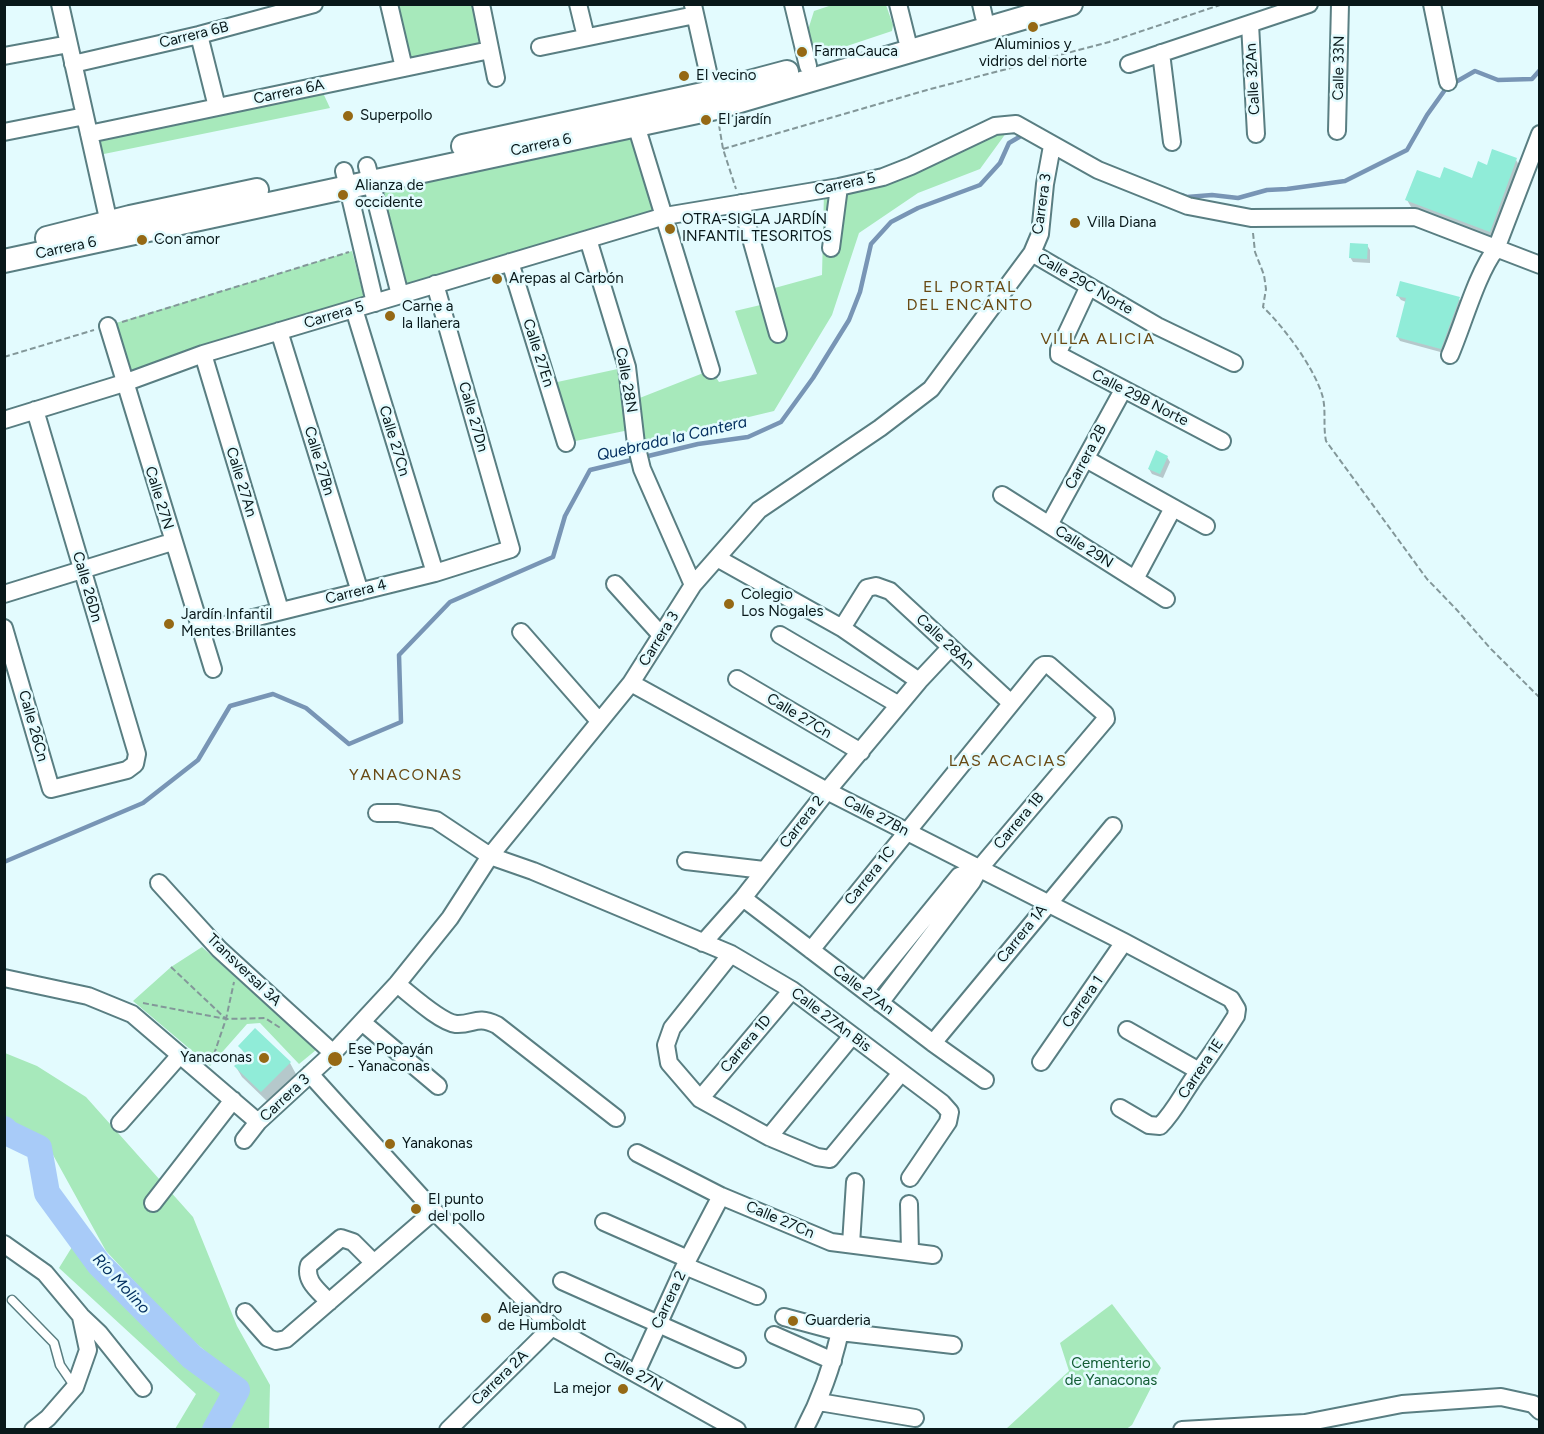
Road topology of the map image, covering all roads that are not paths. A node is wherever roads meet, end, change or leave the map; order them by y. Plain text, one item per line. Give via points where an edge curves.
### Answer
1 (60, 4) edge
2 (314, 4) edge
3 (389, 4) edge
4 (481, 4) edge
5 (578, 4) edge
6 (898, 4) edge
7 (1025, 4) edge
8 (1071, 4) edge
9 (1309, 4) edge
10 (1340, 4) edge
11 (1432, 4) edge
12 (798, 6) edge
13 (694, 10) edge
14 (983, 11) edge
15 (1250, 24) junction
16 (199, 35) junction
17 (586, 37) junction
18 (907, 40) junction
19 (69, 44) junction
20 (540, 47) dead end
21 (490, 50) junction
22 (1161, 53) junction
23 (4, 56) edge
24 (73, 64) junction
25 (1129, 64) dead end
26 (808, 66) junction
27 (404, 68) junction
28 (496, 78) dead end
29 (1448, 82) dead end
30 (714, 100) junction
31 (217, 107) junction
32 (85, 116) junction
33 (636, 125) junction
34 (1338, 131) dead end
35 (4, 132) edge
36 (89, 134) junction
37 (1256, 134) dead end
38 (1539, 134) edge
39 (1172, 142) dead end
40 (1050, 144) junction
41 (369, 173) junction
42 (346, 179) junction
43 (839, 187) junction
44 (741, 203) junction
45 (664, 216) junction
46 (111, 230) junction
47 (588, 239) junction
48 (4, 248) edge
49 (831, 248) dead end
50 (1496, 249) junction
51 (1032, 253) junction
52 (4, 261) edge
53 (510, 262) junction
54 (1539, 265) edge
55 (435, 285) junction
56 (1089, 286) junction
57 (400, 295) junction
58 (375, 303) junction
59 (354, 309) junction
60 (108, 326) road end
61 (279, 331) junction
62 (778, 334) dead end
63 (203, 354) junction
64 (1450, 355) dead end
65 (1234, 363) dead end
66 (711, 370) dead end
67 (124, 383) junction
68 (1123, 390) junction
69 (35, 410) junction
70 (4, 420) edge
71 (1222, 441) dead end
72 (566, 443) dead end
73 (1086, 459) junction
74 (1002, 495) dead end
75 (1173, 508) junction
76 (1049, 525) junction
77 (1206, 526) dead end
78 (172, 542) junction
79 (511, 549) joint
80 (717, 558) junction
81 (82, 571) junction
82 (435, 573) junction
83 (1136, 579) junction
84 (615, 584) dead end
85 (693, 585) junction
86 (360, 592) junction
87 (4, 594) edge
88 (1166, 599) dead end
89 (280, 610) junction
90 (4, 628) edge
91 (842, 628) junction
92 (201, 631) junction
93 (521, 632) dead end
94 (661, 635) junction
95 (780, 635) dead end
96 (950, 648) junction
97 (213, 669) dead end
98 (737, 679) dead end
99 (919, 681) junction
100 (631, 683) junction
101 (1011, 704) junction
102 (899, 705) junction
103 (1106, 719) joint
104 (599, 721) junction
105 (861, 752) junction
106 (51, 789) joint
107 (827, 791) junction
108 (377, 813) dead end
109 (1113, 826) dead end
110 (906, 831) junction
111 (490, 856) junction
112 (686, 861) dead end
113 (979, 869) junction
114 (764, 870) junction
115 (159, 883) dead end
116 (743, 898) junction
117 (1047, 903) junction
118 (1124, 942) junction
119 (703, 943) junction
120 (811, 950) junction
121 (731, 954) junction
122 (4, 978) edge
123 (397, 984) junction
124 (792, 990) junction
125 (865, 991) junction
126 (880, 1003) junction
127 (362, 1022) junction
128 (1127, 1030) dead end
129 (852, 1036) junction
130 (933, 1043) junction
131 (333, 1053) junction
132 (180, 1055) junction
133 (1041, 1062) dead end
134 (1199, 1071) junction
135 (901, 1073) junction
136 (310, 1074) junction
137 (985, 1080) dead end
138 (438, 1086) dead end
139 (700, 1099) junction
140 (233, 1100) junction
141 (1120, 1108) dead end
142 (616, 1118) dead end
143 (258, 1122) junction
144 (120, 1123) dead end
145 (769, 1137) junction
146 (243, 1140) dead end
147 (637, 1153) dead end
148 (910, 1178) dead end
149 (855, 1182) dead end
150 (721, 1196) junction
151 (153, 1203) dead end
152 (909, 1204) dead end
153 (434, 1211) junction
154 (604, 1222) dead end
155 (4, 1244) edge
156 (851, 1244) junction
157 (910, 1252) junction
158 (933, 1255) dead end
159 (687, 1262) junction
160 (374, 1263) junction
161 (562, 1281) dead end
162 (757, 1296) dead end
163 (12, 1300) dead end
164 (329, 1302) junction
165 (245, 1312) dead end
166 (81, 1316) junction
167 (784, 1317) dead end
168 (658, 1324) junction
169 (552, 1327) junction
170 (840, 1332) junction
171 (774, 1335) dead end
172 (953, 1345) dead end
173 (737, 1359) dead end
174 (833, 1361) junction
175 (636, 1373) junction
176 (75, 1387) junction
177 (143, 1388) dead end
178 (819, 1402) junction
179 (1539, 1411) edge
180 (915, 1418) dead end
181 (33, 1430) edge
182 (448, 1430) edge
183 (737, 1430) edge
184 (804, 1430) edge
185 (1182, 1430) edge

1 - 19 street
2 - 16 street, Carrera 6B
3 - 27 street
4 - 21 street
5 - 17 street
6 - 18 street
7 - 14 main road, Carrera 6
8 - 30 main road, Carrera 6
9 - 15 street
10 - 34 street, Calle 33N
11 - 29 street
12 - 26 street
13 - 17 street
13 - 30 street
14 - 18 main road, Carrera 6
15 - 22 street
15 - 37 street, Calle 32An
16 - 24 street, Carrera 6B
16 - 31 street
17 - 20 street
18 - 26 main road, Carrera 6
19 - 23 street
19 - 24 street
21 - 27 street, Carrera 6A
21 - 28 street
22 - 25 street
22 - 39 street
24 - 32 street
26 - 30 main road, Carrera 6
27 - 31 street, Carrera 6A
30 - 33 main road, Carrera 6
30 - 41 main road, Carrera 6
31 - 36 street, Carrera 6A
32 - 35 street
32 - 36 street
33 - 41 main road, Carrera 6
33 - 45 street
36 - 46 street
38 - 50 street
40 - 43 street, Carrera 5 via 1016,124 995,126 883,177
40 - 50 street via 1098,170 1188,206 1251,218 1415,217
40 - 51 street, Carrera 3 via 1040,234
41 - 42 main road, Carrera 6
41 - 57 street
42 - 46 main road, Carrera 6
42 - 58 street
43 - 44 street, Carrera 5
43 - 49 street
44 - 45 street, Carrera 5
44 - 62 street
45 - 47 street, Carrera 5
45 - 66 street
46 - 48 main road, Carrera 6
46 - 52 main road, Carrera 6
47 - 53 street, Carrera 5
47 - 85 street, Calle 28N via 627,367 642,469
50 - 54 street
50 - 64 street
51 - 56 street, Calle 29C Norte
51 - 80 street, Carrera 3 via 931,389 759,510
53 - 55 street, Carrera 5
53 - 72 street, Calle 27En
55 - 57 street, Carrera 5
55 - 79 street, Calle 27Dn
56 - 65 street, Calle 29C Norte via 1163,329
56 - 68 street, Calle 29B Norte via 1059,355
57 - 58 street, Carrera 5
58 - 59 street, Carrera 5
59 - 61 street, Carrera 5
59 - 82 street, Calle 27Cn
60 - 67 street, Calle 27N
61 - 63 street, Carrera 5
61 - 86 street, Calle 27Bn
63 - 67 street, Carrera 5
63 - 89 street, Calle 27An
67 - 69 street, Carrera 5
67 - 78 street, Calle 27N
68 - 71 street, Calle 29B Norte
68 - 73 street, Carrera 2B
69 - 70 street, Carrera 5
69 - 81 street, Calle 26Dn
73 - 75 street
73 - 76 street, Carrera 2B
74 - 76 street, Calle 29N
75 - 77 street
75 - 83 street
76 - 83 street, Calle 29N
78 - 81 street
78 - 92 street, Calle 27N
79 - 82 street, Carrera 4
80 - 85 street, Carrera 3
80 - 91 street
81 - 87 street
81 - 106 street, Calle 26Dn via 136,754 135,764 127,770
82 - 86 street, Carrera 4
83 - 88 street, Calle 29N
84 - 94 street
85 - 94 street, Carrera 3
86 - 89 street, Carrera 4
89 - 92 street, Carrera 4
90 - 106 street, Calle 26Cn
91 - 96 street, Calle 28An via 867,588 876,586 890,591
91 - 99 street
92 - 97 street, Calle 27N
93 - 104 street
94 - 100 street, Carrera 3
95 - 102 street
96 - 99 street, Carrera 2
96 - 101 street, Calle 28An
98 - 105 street, Calle 27Cn
99 - 102 street, Carrera 2
100 - 104 street, Carrera 3
100 - 107 street, Calle 27Bn
101 - 103 street, Carrera 1C via 1044,664 1105,714
101 - 110 street, Carrera 1C
102 - 105 street, Carrera 2
103 - 113 street, Carrera 1B
104 - 111 street, Carrera 3
105 - 107 street, Carrera 2
107 - 110 street, Calle 27Bn
107 - 114 street, Carrera 2
108 - 111 street via 436,820
109 - 117 street, Carrera 1A
110 - 113 street, Calle 27Bn
110 - 120 street, Carrera 1C
111 - 119 street via 533,870
111 - 123 street, Carrera 3 via 450,918
112 - 114 street
113 - 117 street, Calle 27Bn
113 - 125 street, Carrera 1B via 959,876
113 - 126 street, Carrera 1B
114 - 116 street, Carrera 2
115 - 131 street, Transversal 3A via 219,949
116 - 119 street, Carrera 2
116 - 120 street, Calle 27An
117 - 118 street, Calle 27Bn
117 - 130 street, Carrera 1A
118 - 133 street, Carrera 1
118 - 134 street, Carrera 1E via 1231,999 1237,1009
119 - 121 street, Calle 27An Bis
120 - 125 street, Calle 27An
121 - 124 street, Calle 27An Bis
121 - 139 street via 672,1028 666,1045 669,1063
122 - 132 street via 110,1003 132,1014
123 - 127 street, Carrera 3
123 - 142 street via 453,1024 487,1020 497,1025
124 - 129 street, Calle 27An Bis
124 - 139 street, Carrera 1D
125 - 126 street, Calle 27An
126 - 130 street, Calle 27An
127 - 131 street, Carrera 3
127 - 138 street
128 - 134 street
129 - 135 street, Calle 27An Bis
129 - 145 street
130 - 137 street, Calle 27An
131 - 136 street, Carrera 3
132 - 140 street
132 - 144 street
134 - 141 street, Carrera 1E via 1160,1126 1149,1125
135 - 145 street via 830,1159
135 - 148 street, Calle 27An Bis via 950,1112 948,1122
136 - 143 street, Carrera 3
136 - 153 street, Calle 27N
139 - 145 street
140 - 143 street
140 - 151 street
143 - 146 street, Carrera 3
147 - 150 street, Calle 27Cn
149 - 156 street
150 - 156 street, Calle 27Cn via 831,1242
150 - 159 street, Carrera 2
152 - 157 street
153 - 160 street
153 - 169 street, Calle 27N
154 - 159 street
155 - 166 street via 45,1273
156 - 157 street, Calle 27Cn
157 - 158 street, Calle 27Cn
159 - 162 street
159 - 168 street, Carrera 2
160 - 164 street
160 - 164 street via 347,1239 341,1238 325,1251 309,1265 308,1279
161 - 168 street
163 - 176 lane via 54,1342 60,1365
164 - 165 street via 286,1339 276,1341 268,1338
166 - 176 street via 88,1350
166 - 177 street
167 - 170 street
168 - 173 street
168 - 175 street, Carrera 2
169 - 175 street, Calle 27N
169 - 182 street, Carrera 2A
170 - 172 street
170 - 174 street
171 - 174 street
174 - 178 street
175 - 183 street, Calle 27N
176 - 181 street
178 - 180 street
178 - 184 street
179 - 185 street via 1533,1404 1501,1397 1402,1404 1305,1424

